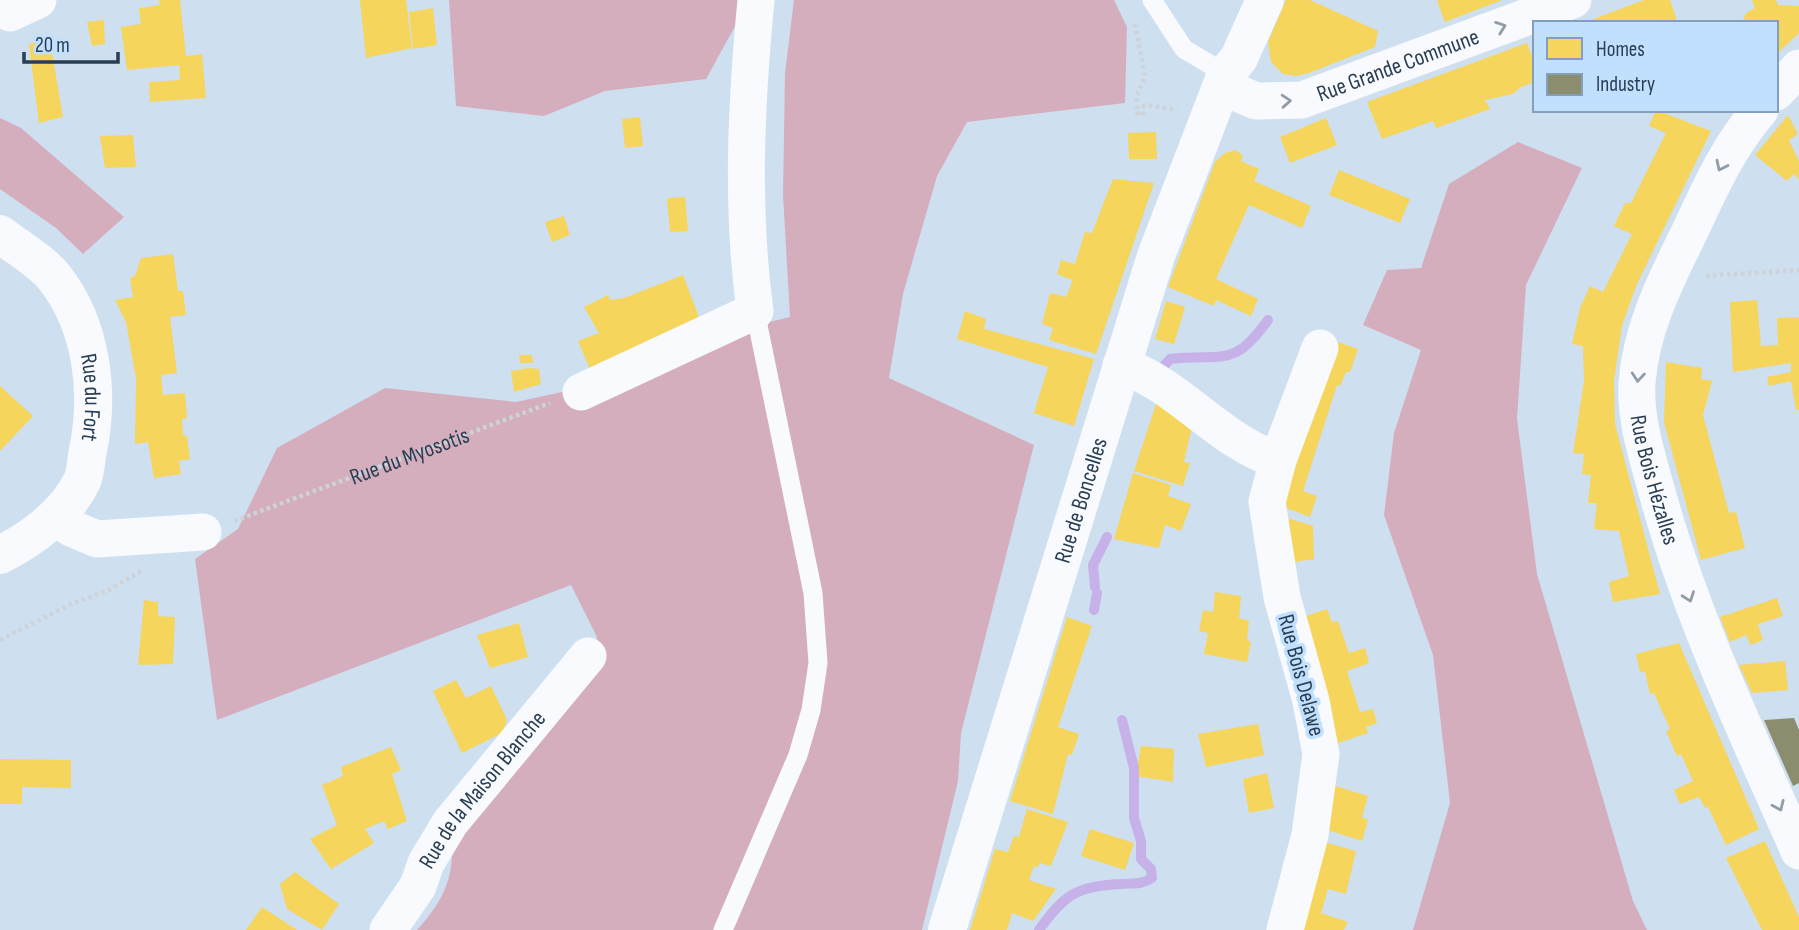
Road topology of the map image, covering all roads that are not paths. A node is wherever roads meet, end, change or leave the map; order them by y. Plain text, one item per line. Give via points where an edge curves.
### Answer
1 (756, 0) edge
2 (1152, 0) edge
3 (1265, 0) edge
4 (1573, 0) edge
5 (1799, 68) edge
6 (1778, 90) edge
7 (1219, 93) junction
8 (1757, 112) edge
9 (0, 234) edge
10 (755, 311) junction
11 (1320, 348) dead end
12 (1121, 365) junction
13 (581, 392) road end
14 (1278, 460) junction
15 (57, 515) junction
16 (203, 532) road end
17 (0, 555) edge
18 (588, 656) dead end
19 (1799, 851) edge
20 (388, 930) edge
21 (723, 930) edge
22 (947, 930) edge
23 (1285, 930) edge

1 - 10 street via 744,164
2 - 7 lane
3 - 7 main road, Rue de Boncelles
7 -> 4 street, Rue Grande Commune via 1256,101 1302,100
5 - 6 street
7 - 12 main road, Rue de Boncelles via 1156,256
8 -> 19 street, Rue Bois Hézalles via 1728,150 1660,293 1640,362 1637,404 1648,461 1690,598
9 - 15 main road, Rue du Fort via 53,276 78,317 90,361 95,413 82,480
10 - 13 street
10 - 21 lane via 813,593 818,663 798,755
11 - 14 street, Rue Bois Delawe
12 - 14 street via 1152,379 1254,452
12 - 22 main road, Rue de Boncelles
14 - 23 street, Rue Bois Delawe via 1267,502 1275,566 1321,754 1310,835
15 - 16 street via 71,528 97,539
15 - 17 main road, Rue du Fort via 22,544
18 - 20 street, Rue de la Maison Blanche via 450,823 418,886

